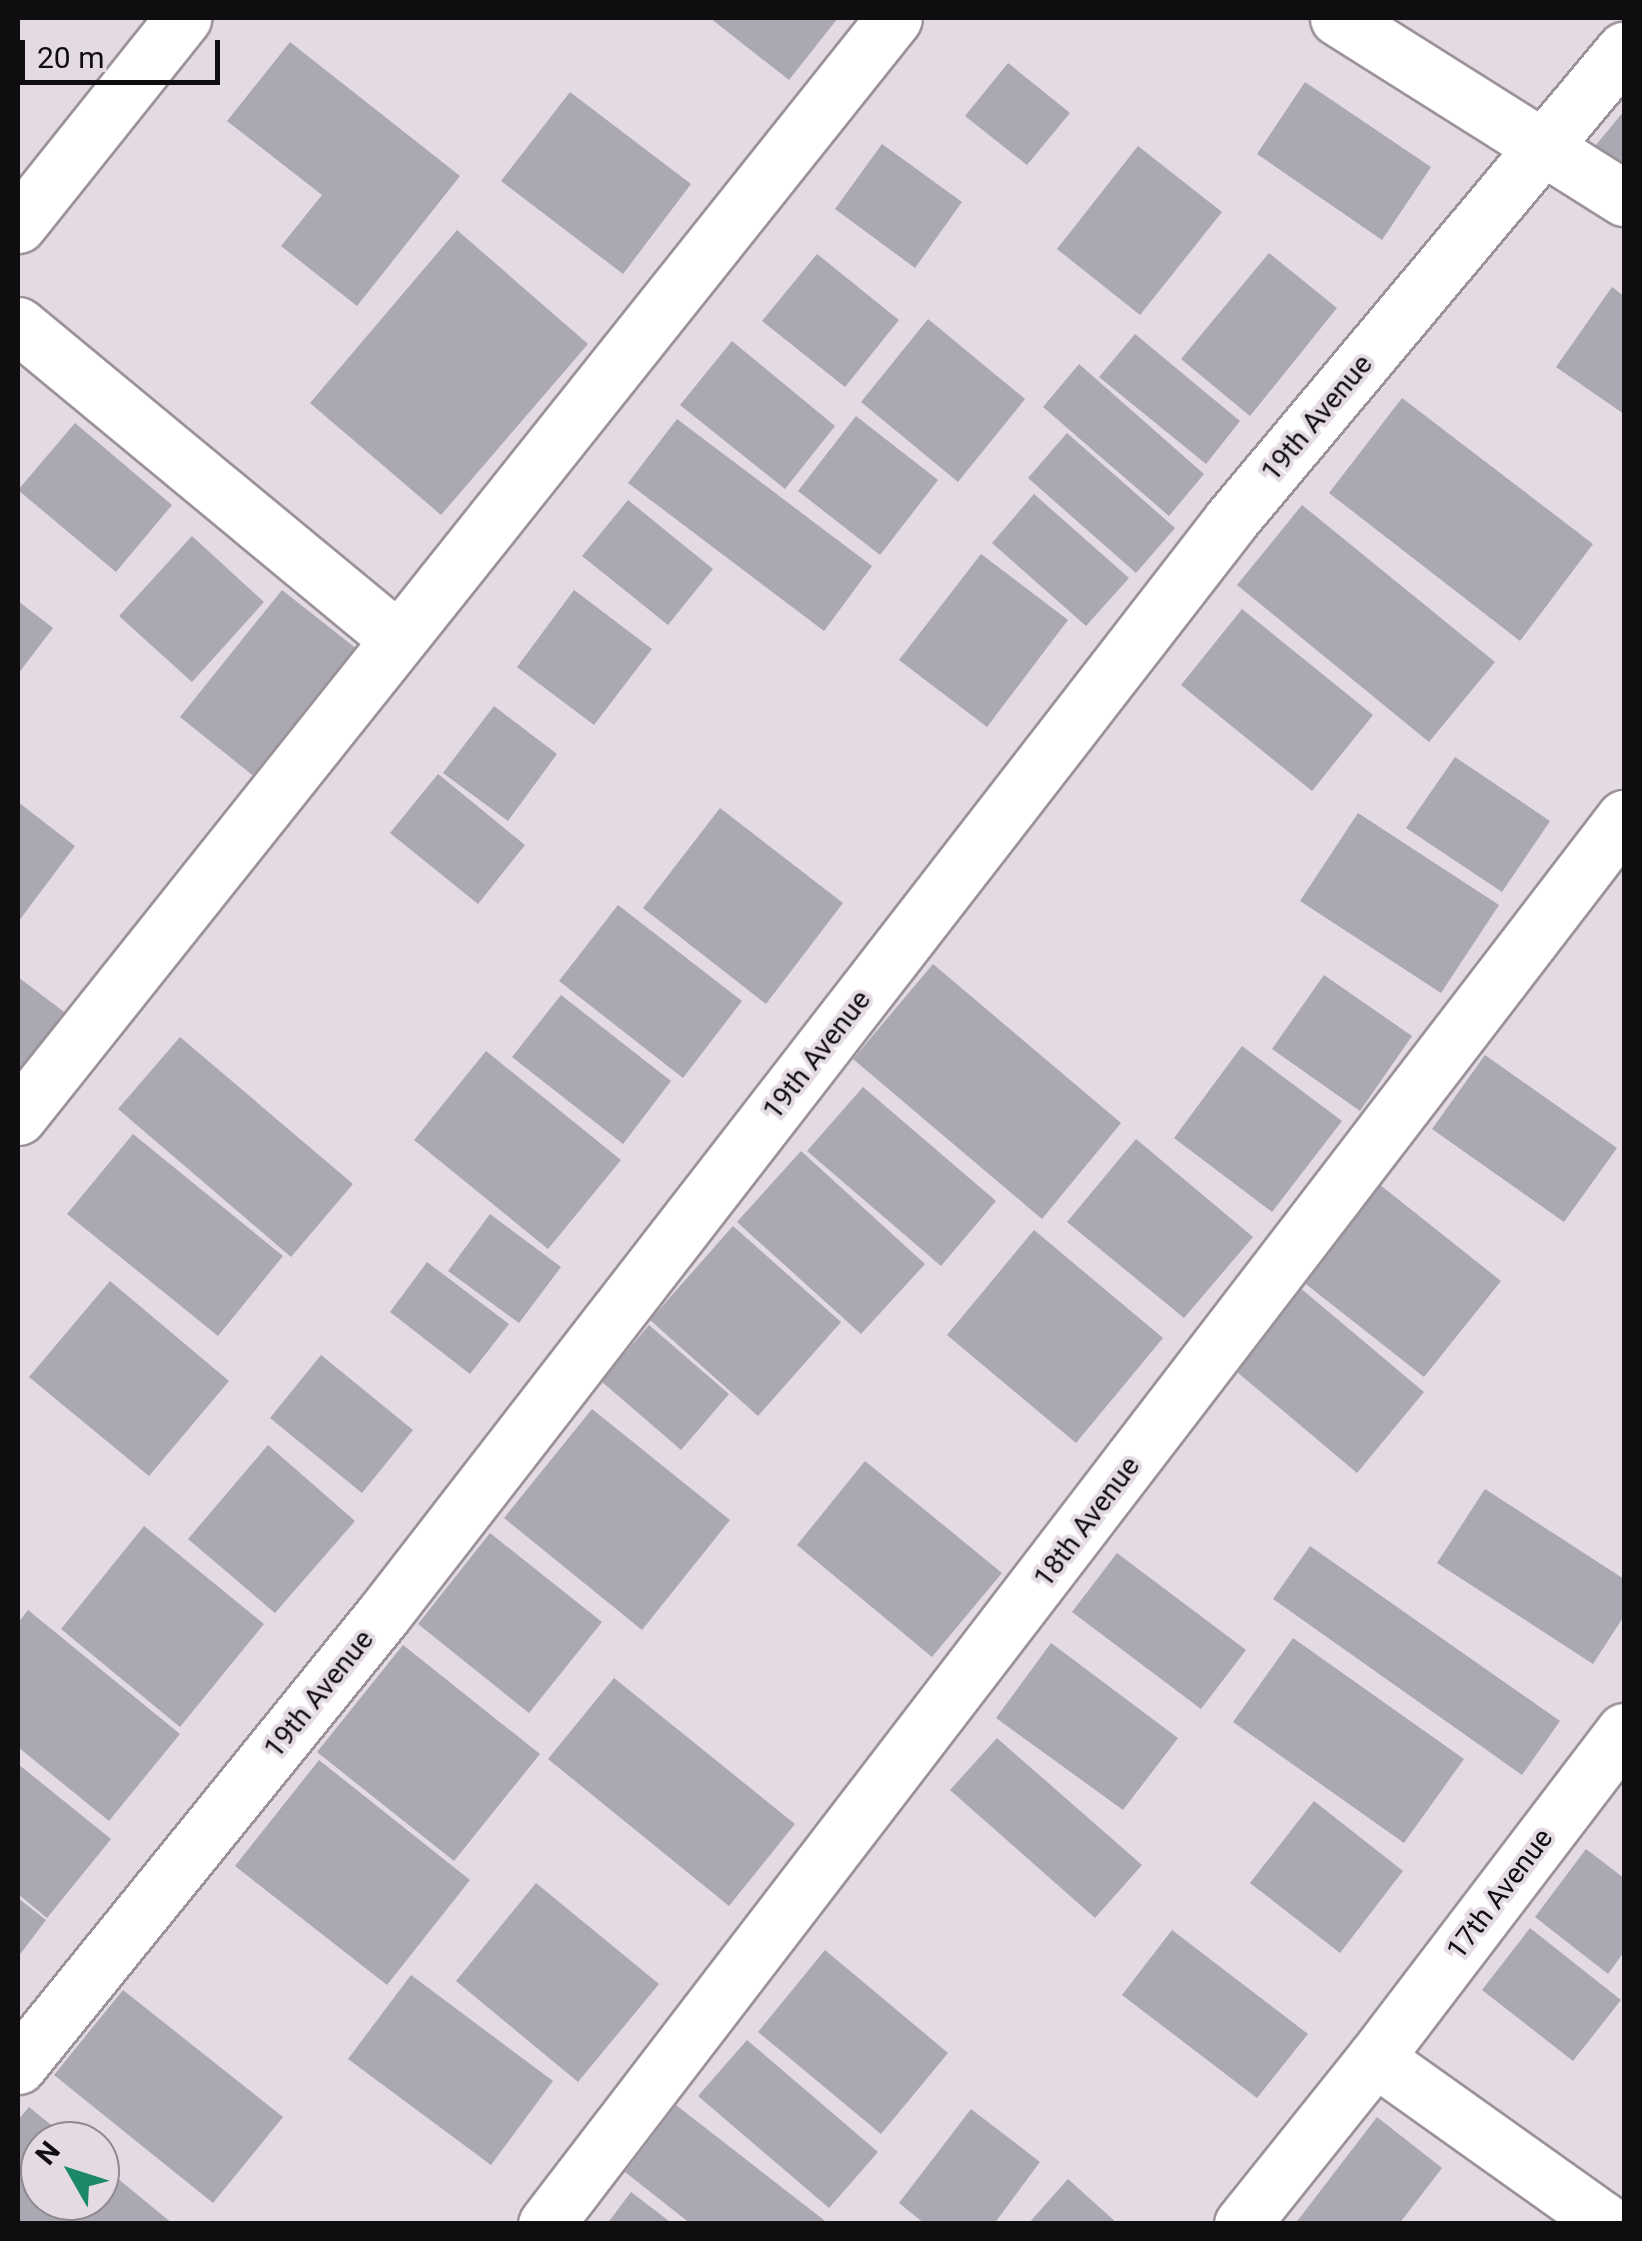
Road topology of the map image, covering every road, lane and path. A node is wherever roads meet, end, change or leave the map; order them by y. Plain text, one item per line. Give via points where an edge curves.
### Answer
1 (183, 18) edge
2 (894, 18) edge
3 (1338, 18) edge
4 (1624, 50) edge
5 (1544, 146) junction
6 (1624, 198) edge
7 (18, 225) edge
8 (18, 325) edge
9 (398, 639) junction
10 (1624, 818) edge
11 (18, 1117) edge
12 (1624, 1731) edge
13 (1375, 2058) junction
14 (18, 2066) edge
15 (546, 2224) edge
16 (1242, 2224) edge
17 (1609, 2224) edge

1 - 7 street
2 - 9 street
3 - 5 street
4 - 5 street, 19th Avenue
5 - 6 street
5 - 14 street, 19th Avenue via 1231,520 383,1614
8 - 9 street
9 - 11 street
10 - 15 street, 18th Avenue
12 - 13 street, 17th Avenue
13 - 16 street, 17th Avenue
13 - 17 street

